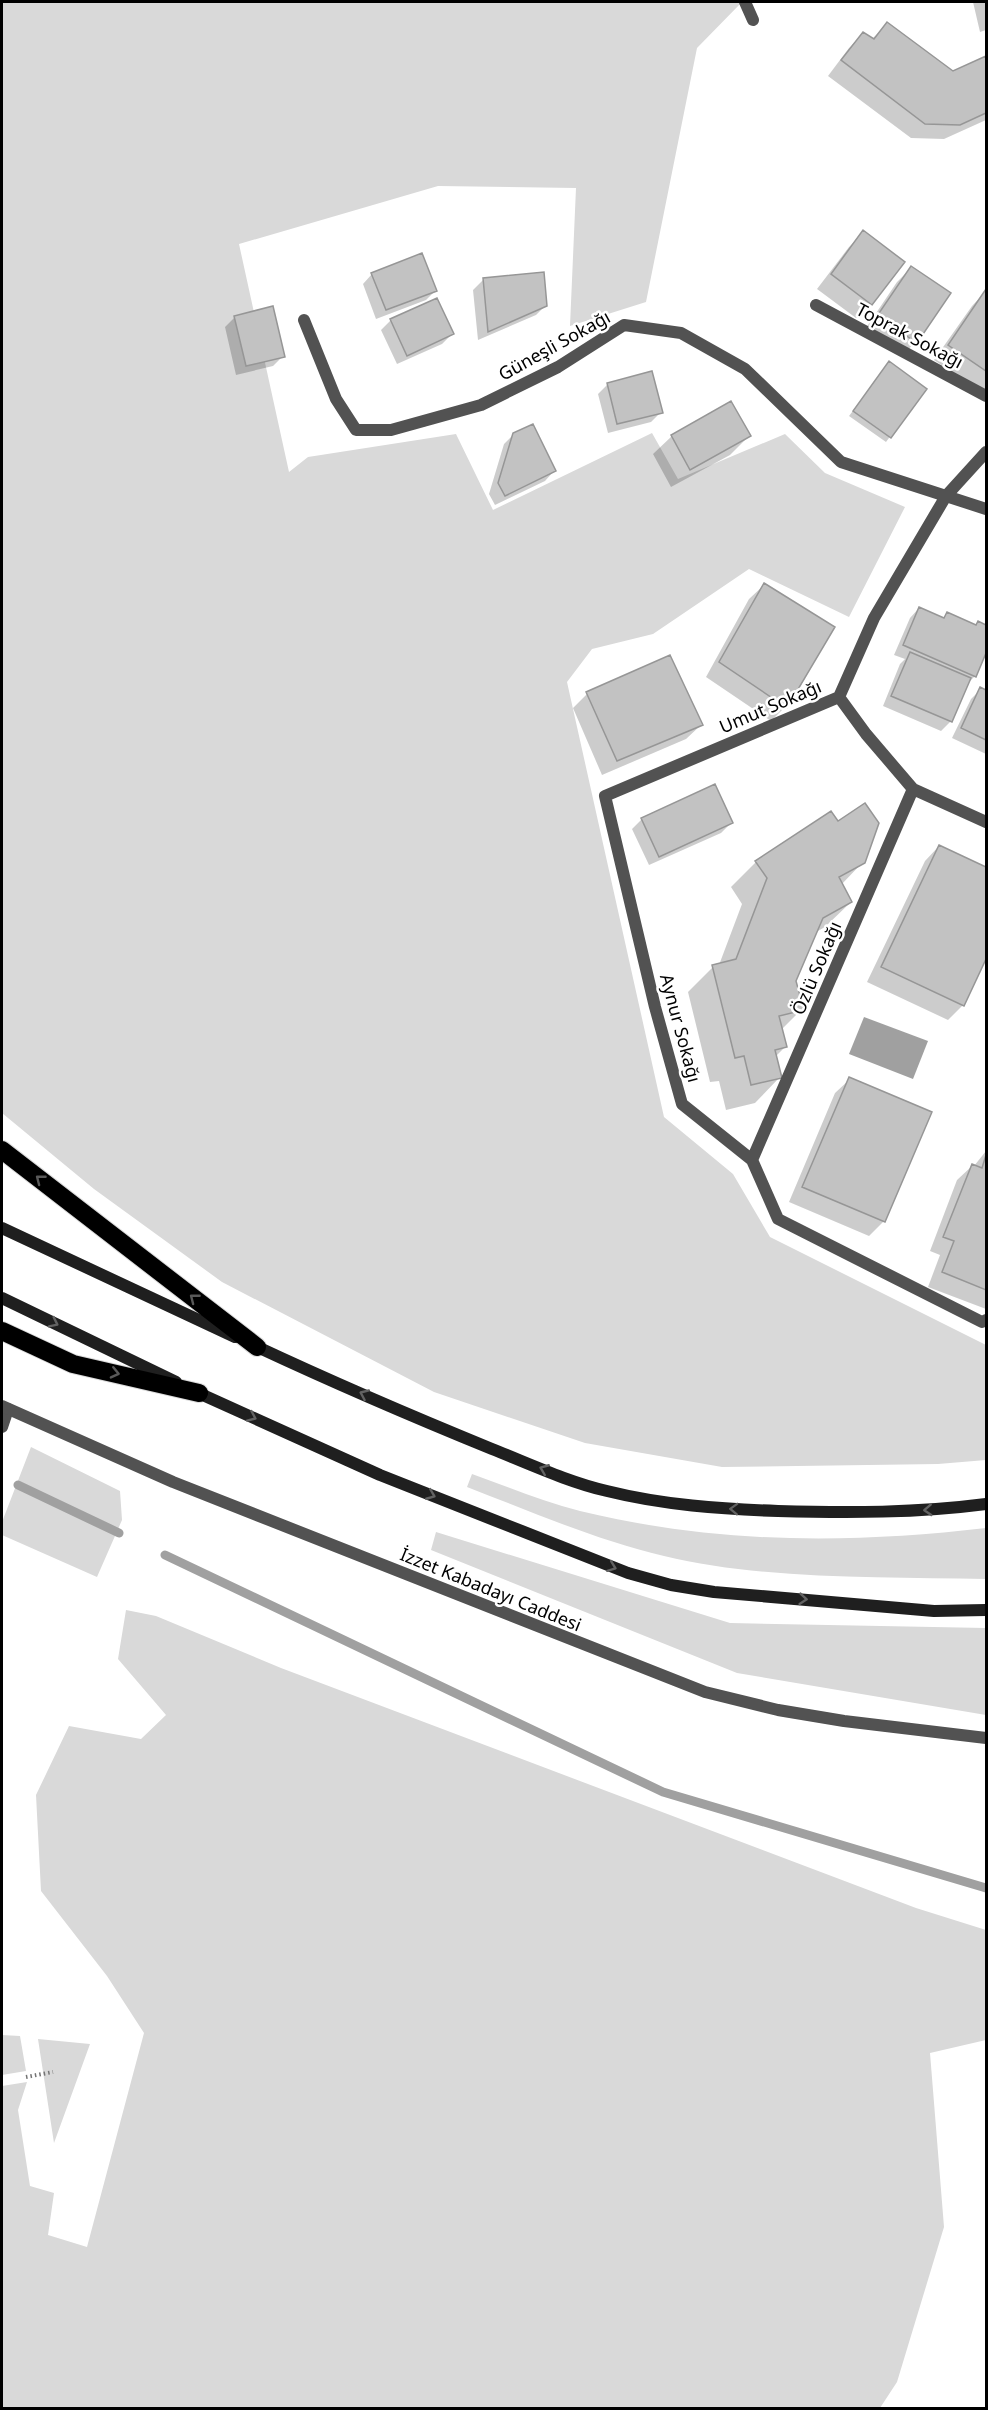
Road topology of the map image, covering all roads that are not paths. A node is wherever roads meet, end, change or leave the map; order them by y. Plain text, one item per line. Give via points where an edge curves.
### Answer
1 (745, 2) edge
2 (753, 20) dead end
3 (816, 304) dead end
4 (304, 320) dead end
5 (987, 396) edge
6 (987, 452) edge
7 (946, 496) junction
8 (987, 509) edge
9 (839, 697) junction
10 (913, 789) junction
11 (606, 796) joint
12 (987, 822) edge
13 (2, 1150) edge
14 (752, 1161) junction
15 (2, 1228) edge
16 (2, 1298) edge
17 (987, 1320) edge
18 (2, 1331) edge
19 (257, 1347) junction
20 (199, 1393) junction
21 (5, 1407) edge
22 (2, 1426) edge
23 (987, 1504) edge
24 (987, 1610) edge
25 (987, 1738) edge

1 - 2 street
3 - 5 street, Toprak Sokağı
4 - 7 street, Güneşli Sokağı via 336,399 356,430 391,430 481,405 558,367 624,326 681,333 745,369 841,462
6 - 7 street, Umut Sokağı
7 - 8 street, Güneşli Sokağı
7 - 9 street, Umut Sokağı via 874,618
9 - 10 street
9 - 11 street, Umut Sokağı
10 - 12 street
10 - 14 street, Özlü Sokağı
11 - 14 street, Aynur Sokağı via 682,1104
19 -> 13 highway
14 - 17 street, Aynur Sokağı via 778,1219 982,1322
15 - 19 main road
16 -> 20 main road
18 -> 20 highway via 73,1364
23 -> 19 main road via 851,1514 724,1509 606,1491 458,1435
20 -> 24 main road via 380,1475 628,1573 671,1585 934,1611
21 - 22 street
21 - 25 street, İzzet Kabadayı Caddesi via 174,1482 705,1692 844,1721

